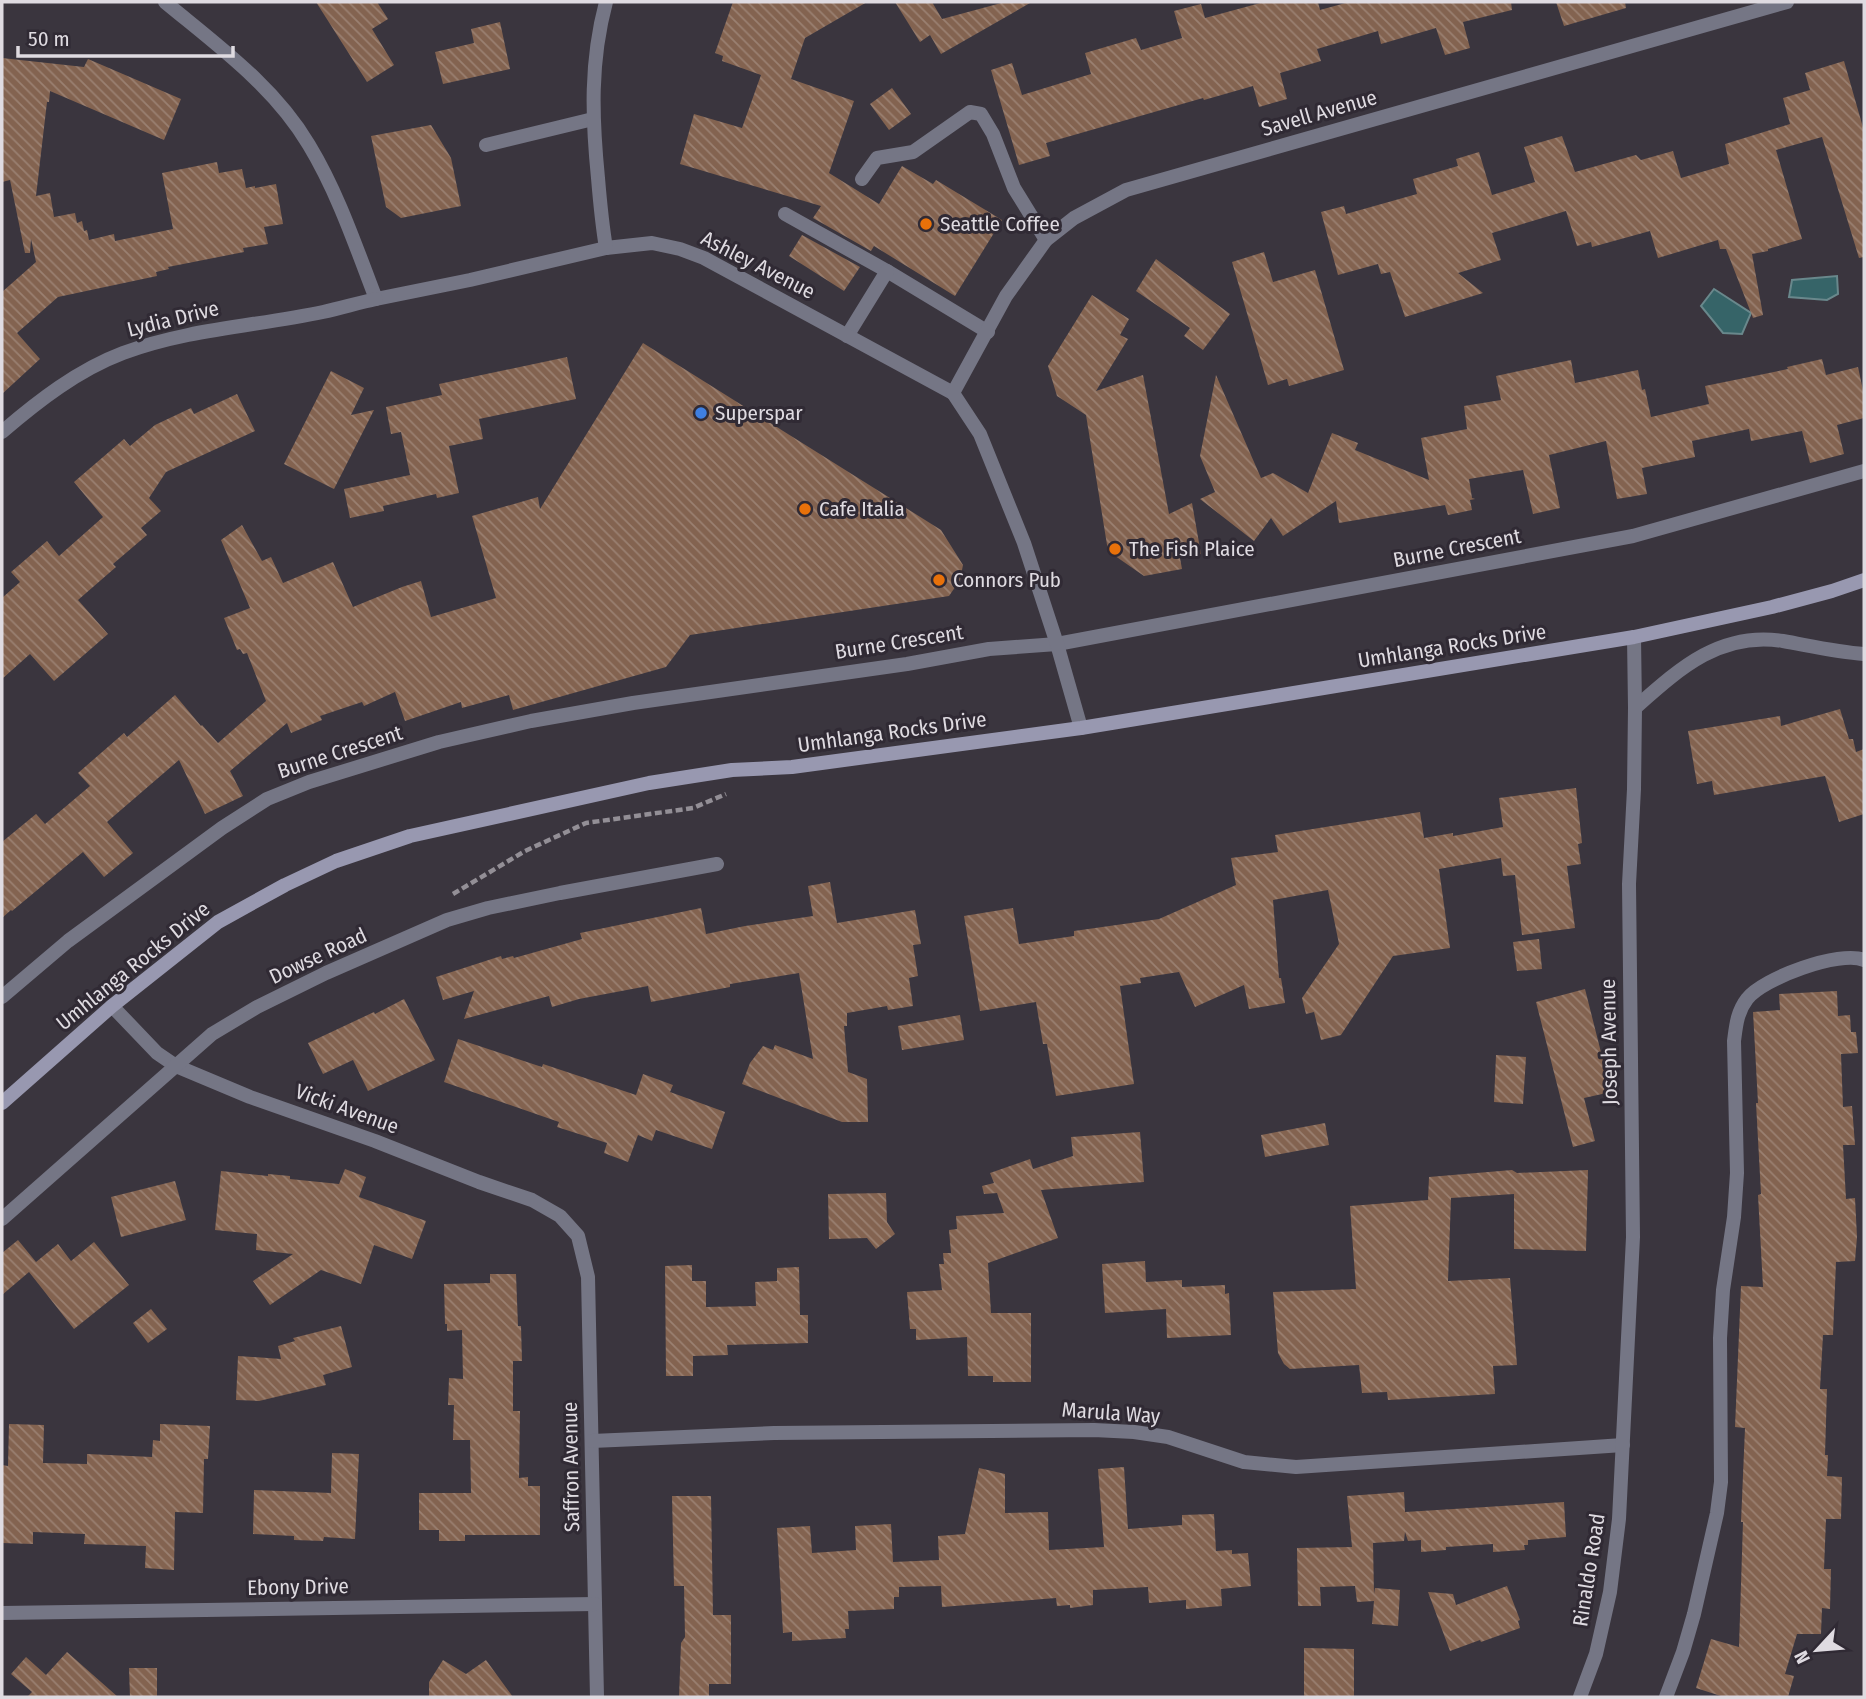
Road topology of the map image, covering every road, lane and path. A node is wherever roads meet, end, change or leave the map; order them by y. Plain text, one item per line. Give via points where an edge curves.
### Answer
1 (165, 2) edge
2 (606, 2) edge
3 (1787, 2) edge
4 (593, 119) junction
5 (486, 145) dead end
6 (862, 179) dead end
7 (785, 214) dead end
8 (1046, 240) junction
9 (606, 248) junction
10 (887, 271) junction
11 (376, 299) junction
12 (988, 332) junction
13 (847, 336) junction
14 (953, 394) junction
15 (2, 432) edge
16 (1864, 471) edge
17 (1864, 580) edge
18 (1634, 637) junction
19 (1057, 644) junction
20 (1864, 654) edge
21 (1635, 708) junction
22 (1082, 728) junction
23 (730, 792) dead end
24 (718, 864) dead end
25 (448, 897) dead end
26 (1864, 960) edge
27 (2, 998) edge
28 (112, 1006) junction
29 (176, 1066) junction
30 (2, 1102) edge
31 (2, 1219) edge
32 (578, 1236) joint
33 (592, 1441) junction
34 (1623, 1446) junction
35 (595, 1604) junction
36 (2, 1613) edge
37 (597, 1697) edge
38 (1580, 1697) edge
39 (1666, 1697) edge

1 - 11 street via 256,79 309,144
2 - 4 street via 594,66
3 - 8 street, Savell Avenue via 1126,190 1074,218
4 - 5 street
4 - 9 street
6 - 8 street via 877,158 913,152 970,112 981,114 1014,188
7 - 10 street
8 - 12 street, Savell Avenue via 1006,296
9 - 11 street, Ashley Avenue
9 - 13 street, Ashley Avenue via 652,243 680,249
10 - 12 street
10 - 13 street
11 - 15 street, Lydia Drive via 220,328 121,354 50,394
12 - 14 street, Savell Avenue
13 - 14 street, Ashley Avenue
14 - 19 street, Ashley Avenue via 980,433 1024,543
16 - 19 street, Burne Crescent via 1633,536
17 - 18 main road, Umhlanga Rocks Drive via 1772,607
18 - 21 street, Joseph Avenue
18 - 22 main road, Umhlanga Rocks Drive
19 - 22 street, Ashley Avenue
19 - 27 street, Burne Crescent via 989,649 531,721 439,742 309,782 267,799 222,828 68,942
20 - 21 street via 1781,641 1750,640 1720,646 1670,677
21 - 34 street, Joseph Avenue via 1629,884 1633,1237
22 - 28 main road, Umhlanga Rocks Drive via 649,783 410,836 336,861 218,922
23 - 25 path via 693,808 586,823 525,851
24 - 29 street, Dowse Road via 560,892 447,920 257,1007 212,1034
26 - 39 street via 1849,957 1776,977 1748,997 1736,1023 1737,1173 1720,1338 1721,1482 1694,1614
28 - 29 street, Vicki Avenue via 157,1053
28 - 30 main road, Umhlanga Rocks Drive
29 - 31 street, Dowse Road
29 - 32 street, Vicki Avenue via 531,1200 560,1216
32 - 33 street, Saffron Avenue via 588,1278
33 - 34 street, Marula Way via 774,1433 1094,1430 1168,1437 1244,1462 1296,1467
33 - 35 street, Saffron Avenue
34 - 38 street, Rinaldo Road via 1610,1592 1596,1654
35 - 36 street, Ebony Drive
35 - 37 street, Saffron Avenue

